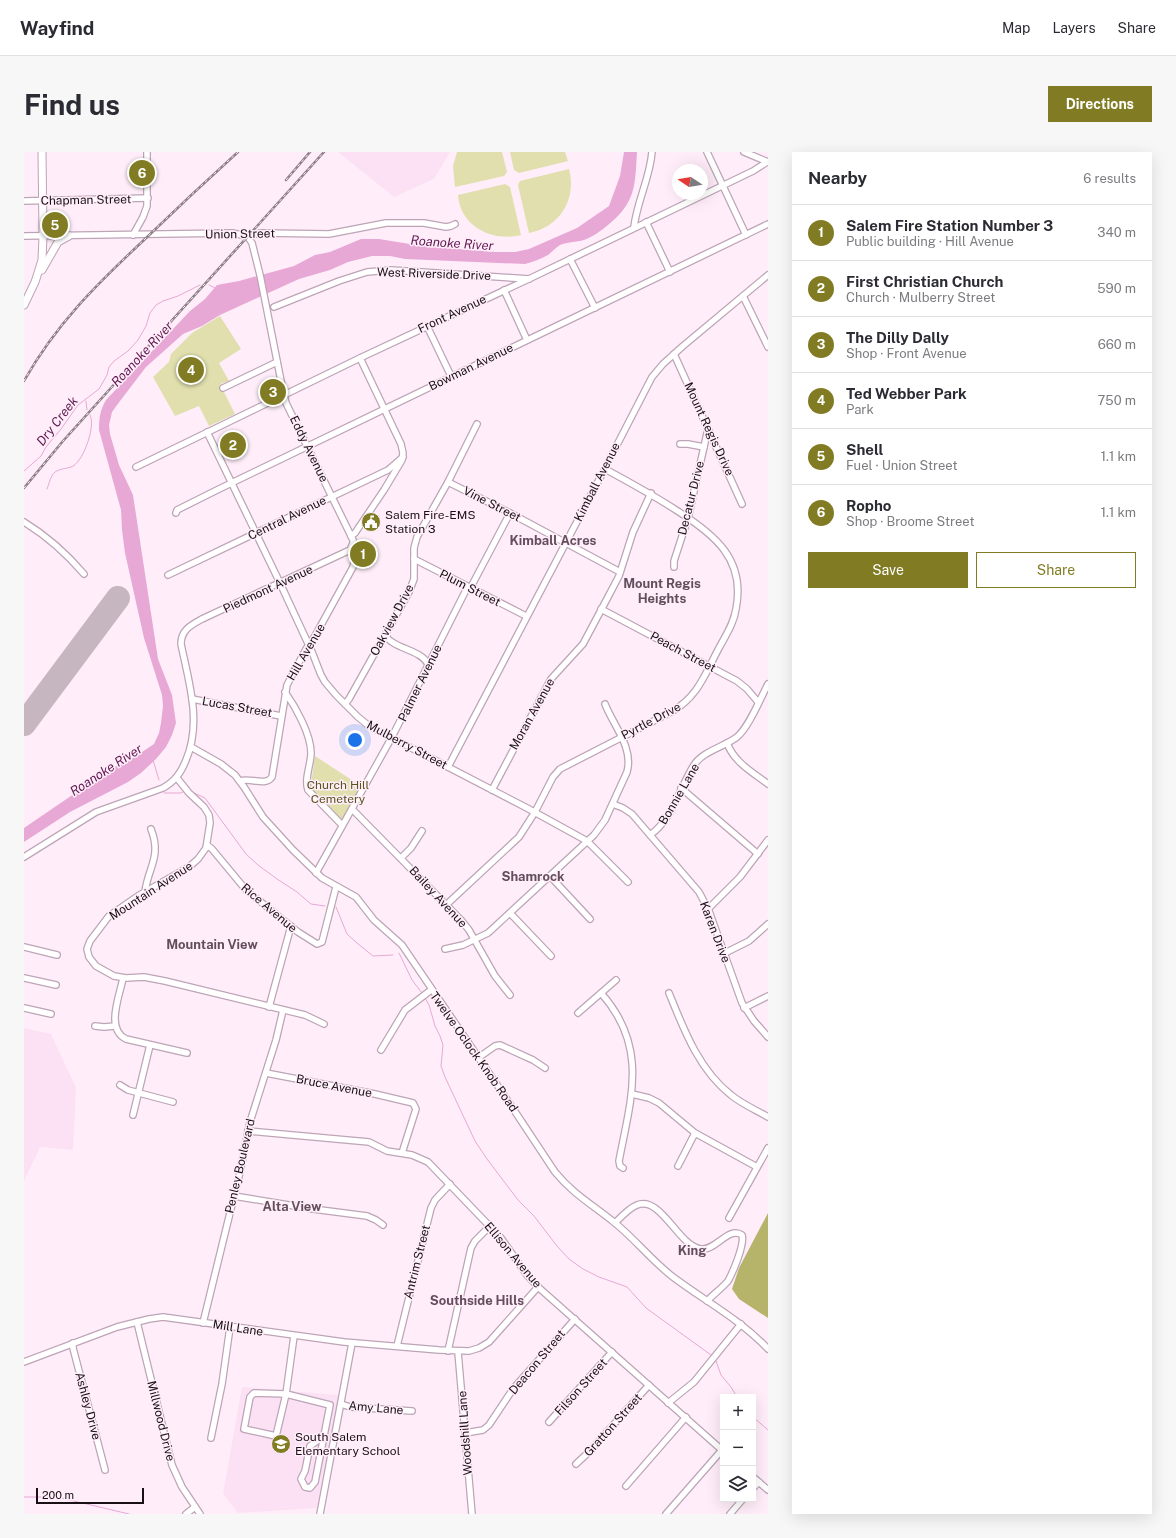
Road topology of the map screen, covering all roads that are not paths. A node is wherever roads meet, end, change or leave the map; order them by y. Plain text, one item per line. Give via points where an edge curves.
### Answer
1 (42, 152) edge
2 (147, 152) edge
3 (652, 152) edge
4 (707, 152) edge
5 (744, 152) edge
6 (768, 162) edge
7 (723, 185) junction
8 (148, 198) junction
9 (24, 201) edge
10 (43, 201) junction
11 (646, 222) junction
12 (455, 224) dead end
13 (768, 224) edge
14 (634, 228) junction
15 (746, 234) junction
16 (133, 235) junction
17 (24, 236) edge
18 (43, 236) junction
19 (69, 236) junction
20 (246, 236) junction
21 (570, 259) junction
22 (670, 272) junction
23 (38, 275) junction
24 (768, 275) edge
25 (529, 279) junction
26 (504, 290) junction
27 (743, 296) junction
28 (24, 305) edge
29 (274, 307) dead end
30 (596, 308) junction
31 (427, 326) junction
32 (527, 340) junction
33 (768, 347) edge
34 (674, 354) junction
35 (360, 358) junction
36 (277, 362) junction
37 (451, 376) junction
38 (223, 388) dead end
39 (284, 395) junction
40 (384, 410) junction
41 (477, 424) dead end
42 (708, 428) junction
43 (207, 432) junction
44 (680, 444) dead end
45 (307, 447) junction
46 (704, 447) junction
47 (403, 457) junction
48 (136, 467) dead end
49 (605, 469) junction
50 (448, 482) junction
51 (231, 483) junction
52 (651, 493) junction
53 (332, 497) junction
54 (742, 504) dead end
55 (176, 513) dead end
56 (510, 513) junction
57 (688, 518) junction
58 (24, 522) edge
59 (255, 534) junction
60 (351, 536) junction
61 (353, 543) junction
62 (566, 543) junction
63 (414, 559) junction
64 (674, 567) dead end
65 (620, 572) junction
66 (84, 574) dead end
67 (168, 575) dead end
68 (280, 583) junction
69 (470, 588) junction
70 (602, 609) junction
71 (526, 616) junction
72 (385, 635) junction
73 (309, 645) junction
74 (428, 664) junction
75 (709, 666) junction
76 (768, 684) edge
77 (285, 692) junction
78 (192, 699) junction
79 (758, 702) junction
80 (345, 704) junction
81 (605, 704) dead end
82 (281, 716) junction
83 (392, 737) junction
84 (621, 738) junction
85 (727, 743) junction
86 (191, 747) junction
87 (448, 767) junction
88 (177, 778) junction
89 (240, 781) junction
90 (768, 784) edge
91 (681, 788) junction
92 (492, 790) junction
93 (613, 804) junction
94 (352, 809) junction
95 (535, 812) junction
96 (342, 826) junction
97 (151, 829) dead end
98 (422, 831) dead end
99 (650, 835) junction
100 (768, 840) edge
101 (587, 841) junction
102 (207, 845) junction
103 (758, 854) junction
104 (24, 857) edge
105 (401, 858) junction
106 (316, 873) junction
107 (550, 876) junction
108 (628, 882) dead end
109 (336, 887) junction
110 (145, 892) junction
111 (446, 905) junction
112 (708, 909) junction
113 (510, 913) junction
114 (590, 919) dead end
115 (768, 924) edge
116 (291, 926) junction
117 (475, 941) junction
118 (24, 947) edge
119 (445, 949) dead end
120 (723, 954) junction
121 (57, 955) dead end
122 (551, 956) dead end
123 (24, 978) edge
124 (123, 978) junction
125 (616, 980) dead end
126 (56, 985) dead end
127 (431, 990) junction
128 (601, 992) junction
129 (669, 993) dead end
130 (510, 995) dead end
131 (768, 996) edge
132 (269, 1007) junction
133 (24, 1008) edge
134 (744, 1008) junction
135 (283, 1010) junction
136 (578, 1013) dead end
137 (51, 1014) dead end
138 (324, 1024) dead end
139 (95, 1026) dead end
140 (115, 1026) junction
141 (768, 1037) edge
142 (150, 1045) junction
143 (381, 1050) dead end
144 (187, 1053) dead end
145 (478, 1058) junction
146 (545, 1068) dead end
147 (266, 1072) junction
148 (120, 1085) dead end
149 (138, 1092) junction
150 (632, 1094) junction
151 (173, 1102) dead end
152 (133, 1115) dead end
153 (768, 1117) edge
154 (248, 1131) junction
155 (695, 1133) junction
156 (768, 1148) edge
157 (402, 1153) junction
158 (678, 1166) dead end
159 (757, 1167) junction
160 (623, 1168) dead end
161 (450, 1184) junction
162 (234, 1196) junction
163 (729, 1218) dead end
164 (616, 1223) junction
165 (383, 1225) dead end
166 (490, 1226) junction
167 (538, 1287) junction
168 (707, 1301) junction
169 (575, 1319) junction
170 (136, 1322) junction
171 (203, 1323) junction
172 (741, 1324) junction
173 (230, 1327) junction
174 (294, 1336) junction
175 (73, 1343) junction
176 (352, 1343) junction
177 (397, 1346) junction
178 (768, 1348) edge
179 (448, 1351) junction
180 (458, 1352) junction
181 (612, 1352) junction
182 (24, 1362) edge
183 (649, 1385) junction
184 (286, 1394) junction
185 (668, 1403) junction
186 (341, 1404) junction
187 (412, 1411) dead end
188 (686, 1417) junction
189 (549, 1422) dead end
190 (465, 1433) junction
191 (324, 1436) junction
192 (211, 1438) dead end
193 (720, 1448) edge
194 (720, 1454) edge
195 (576, 1464) dead end
196 (105, 1470) dead end
197 (756, 1480) edge
198 (759, 1482) junction
199 (756, 1485) edge
200 (626, 1486) dead end
201 (768, 1490) edge
202 (740, 1502) edge
203 (195, 1507) junction
204 (186, 1514) edge
205 (200, 1514) edge
206 (320, 1514) edge
207 (472, 1514) edge
208 (666, 1514) edge
209 (730, 1514) edge

1 - 10 main road
2 - 8 street
3 - 14 street
4 - 7 street
5 - 6 street
6 - 7 street, Front Avenue
7 - 11 street, Front Avenue
7 - 15 street
8 - 10 street, Chapman Street
8 - 16 street via 143,217
9 - 10 street, Chapman Street
10 - 18 main road
11 - 14 street, Front Avenue
11 - 22 street
12 - 20 street, Union Street via 446,227 424,222 386,223 336,233 260,233
13 - 15 street, Bowman Avenue
14 - 21 street, Front Avenue
15 - 22 street, Bowman Avenue
16 - 19 street, Union Street
16 - 20 street, Union Street via 232,233
17 - 18 street, Union Street
18 - 19 street, Union Street
18 - 23 main road via 42,260
19 - 23 main road via 58,242
20 - 36 street, Eddy Avenue via 252,243 260,275
21 - 25 street, Front Avenue
21 - 30 street
22 - 30 street, Bowman Avenue
23 - 28 main road
24 - 27 street, Kimball Avenue
25 - 26 street, Front Avenue
25 - 29 street, West Riverside Drive via 399,271 367,272
26 - 31 street, Front Avenue
26 - 32 street
27 - 33 street
27 - 34 street, Kimball Avenue
30 - 32 street, Bowman Avenue
31 - 35 street, Front Avenue
31 - 37 street
32 - 37 street, Bowman Avenue
34 - 42 street, Mount Regis Drive
34 - 49 street, Kimball Avenue via 656,371 648,383
35 - 39 street, Front Avenue
35 - 40 street
36 - 38 street
36 - 39 street, Eddy Avenue
37 - 40 street, Bowman Avenue
39 - 43 street, Front Avenue
39 - 45 street, Eddy Avenue
40 - 45 street, Bowman Avenue
40 - 47 street via 401,444
41 - 50 street, Oakview Drive
42 - 46 street, Decatur Drive
42 - 54 street, Mount Regis Drive
43 - 48 street, Front Avenue
43 - 51 street, Mulberry Street
44 - 46 street
45 - 51 street, Bowman Avenue
45 - 53 street, Eddy Avenue
46 - 57 street, Decatur Drive
47 - 53 street, Central Avenue via 388,470
47 - 60 street via 382,494
49 - 52 street, Pyrtle Drive
49 - 62 street, Kimball Avenue
50 - 56 street, Vine Street
50 - 63 street, Oakview Drive via 418,535
51 - 55 street, Bowman Avenue via 177,510
51 - 59 street, Mulberry Street
52 - 57 street, Pyrtle Drive
52 - 65 street, Moran Avenue via 633,532
53 - 59 street, Central Avenue
53 - 60 street, Eddy Avenue
56 - 62 street, Vine Street
56 - 69 street, Palmer Avenue
57 - 64 street, Decatur Drive
57 - 75 street, Pyrtle Drive via 719,542 731,560 737,580 738,598 734,617
58 - 66 street via 66,553
59 - 67 street, Central Avenue
59 - 68 street, Mulberry Street
60 - 61 street, Eddy Avenue
61 - 68 street, Piedmont Avenue via 350,550
61 - 73 street, Hill Avenue via 356,552 353,567
62 - 65 street, Vine Street
62 - 71 street, Kimball Avenue
63 - 69 street, Plum Street
63 - 72 street, Oakview Drive via 413,583
65 - 70 street, Moran Avenue
68 - 73 street, Mulberry Street
68 - 78 street, Piedmont Avenue via 202,619 182,635 181,644
69 - 71 street, Plum Street
69 - 74 street, Palmer Avenue via 466,590
70 - 75 street, Peach Street
70 - 92 street, Moran Avenue via 583,644 550,679
71 - 87 street, Kimball Avenue
72 - 74 street via 392,642 425,658
72 - 80 street, Oakview Drive
73 - 77 street, Hill Avenue
73 - 80 street, Mulberry Street via 325,682
74 - 83 street, Palmer Avenue
75 - 79 street, Peach Street via 742,684
75 - 84 street, Pyrtle Drive via 696,692 682,706
76 - 79 street, Bonnie Lane
77 - 82 street, Hill Avenue
77 - 96 street via 294,705 310,744 306,785 308,790
78 - 82 street, Lucas Street
78 - 86 street via 194,720
79 - 85 street, Bonnie Lane via 743,731
80 - 83 street, Mulberry Street via 363,722
81 - 84 street
82 - 89 street, Hill Avenue via 272,777 268,782
83 - 87 street, Mulberry Street
83 - 94 street, Palmer Avenue
84 - 93 street via 628,753 629,764
84 - 95 street, Pyrtle Drive via 560,769 553,777
85 - 90 street via 737,760
85 - 91 street, Bonnie Lane via 697,761
86 - 88 street
86 - 89 street, Twelve Oclock Knob Road via 221,764
87 - 92 street, Mulberry Street
88 - 102 street, Mountain Avenue via 207,811 210,823
88 - 104 street via 163,788 96,812
89 - 106 street, Twelve Oclock Knob Road via 263,817
91 - 99 street, Bonnie Lane via 662,824
91 - 103 street
92 - 95 street, Mulberry Street
93 - 99 street, Karen Drive via 628,810
93 - 101 street via 600,827
94 - 96 street, Palmer Avenue
94 - 105 street, Bailey Avenue
95 - 101 street, Mulberry Street
95 - 111 street, Pyrtle Drive via 514,843
96 - 106 street, Palmer Avenue
97 - 110 street via 156,851
98 - 105 street
99 - 112 street, Karen Drive via 693,884
100 - 103 street
101 - 107 street
101 - 108 street, Mulberry Street
102 - 110 street, Mountain Avenue via 194,864
102 - 116 street, Rice Avenue via 246,890
103 - 112 street via 740,877
105 - 111 street, Bailey Avenue
106 - 109 street, Twelve Oclock Knob Road
107 - 113 street
107 - 114 street
109 - 116 street, Rice Avenue via 322,942 317,944
109 - 127 street, Twelve Oclock Knob Road via 356,897 374,920 402,945
110 - 124 street, Mountain Avenue via 110,916 88,946 89,957 96,966
111 - 117 street, Bailey Avenue via 466,925
112 - 120 street, Karen Drive
113 - 117 street
113 - 122 street
115 - 120 street via 749,941
116 - 132 street
117 - 119 street
117 - 130 street, Bailey Avenue via 495,976
118 - 121 street
120 - 134 street, Karen Drive
123 - 126 street
124 - 132 street, Mountain Avenue via 144,977
124 - 140 street
125 - 128 street
127 - 143 street via 405,1010
127 - 145 street, Twelve Oclock Knob Road
128 - 136 street
128 - 150 street via 613,1008 629,1044 634,1070
129 - 153 street via 688,1040 710,1073 731,1095
131 - 134 street
132 - 135 street, Mountain Avenue
133 - 137 street
134 - 141 street, Karen Drive
135 - 138 street, Mountain Avenue via 305,1015
135 - 147 street, Penley Boulevard
139 - 140 street
140 - 142 street via 124,1038
142 - 144 street
142 - 149 street
145 - 146 street via 494,1046 500,1045
145 - 164 street, Twelve Oclock Knob Road via 555,1172 580,1198
147 - 154 street, Penley Boulevard
147 - 157 street, Bruce Avenue via 413,1103 416,1109
148 - 149 street
149 - 151 street
149 - 152 street
150 - 155 street via 659,1103
150 - 160 street via 619,1161
154 - 157 street, Ellison Avenue via 369,1142 387,1151
154 - 162 street, Penley Boulevard
155 - 158 street
155 - 159 street
156 - 159 street
157 - 161 street, Ellison Avenue via 423,1158
159 - 163 street
161 - 166 street, Ellison Avenue
161 - 177 street, Antrim Street via 434,1200 431,1208
162 - 165 street via 367,1216
162 - 171 street, Penley Boulevard
164 - 168 street, Twelve Oclock Knob Road via 670,1275
164 - 168 street via 635,1206 645,1204 661,1213 698,1249 711,1247 731,1233 742,1235 741,1250 729,1278
166 - 167 street, Ellison Avenue via 508,1245
166 - 179 street via 475,1241 472,1248
167 - 169 street, Ellison Avenue
167 - 180 street, Mill Lane via 489,1342 475,1350
168 - 172 street, Twelve Oclock Knob Road
169 - 181 street, Ellison Avenue
169 - 190 street, Deacon Street via 513,1389 489,1425 483,1430
170 - 171 street, Mill Lane via 163,1317
170 - 175 street, Mill Lane
170 - 203 street, Millwood Drive via 172,1465
171 - 173 street, Mill Lane
172 - 178 street, Twelve Oclock Knob Road
172 - 185 street via 694,1382
173 - 174 street, Mill Lane
173 - 192 street
174 - 176 street, Mill Lane
174 - 184 street
175 - 182 street, Mill Lane
175 - 196 street, Ashley Drive via 72,1348
176 - 177 street, Mill Lane
176 - 186 street, Amy Lane
177 - 179 street, Mill Lane
179 - 180 street, Mill Lane
180 - 190 street, Woodshill Lane
181 - 183 street, Ellison Avenue
181 - 189 street, Filson Street
183 - 185 street, Ellison Avenue
183 - 195 street, Gratton Street
184 - 184 street via 252,1394 244,1429 276,1436
184 - 191 street via 330,1405
185 - 188 street, Ellison Avenue
186 - 187 street, Amy Lane via 350,1407
186 - 206 street, Amy Lane
188 - 193 street, Ellison Avenue
188 - 200 street
190 - 207 street, Woodshill Lane
191 - 191 street via 316,1482 310,1488 305,1486 301,1479 310,1446
194 - 208 street
197 - 198 street
198 - 199 street
198 - 201 street
202 - 209 street
203 - 204 street
203 - 205 street, Millwood Drive

